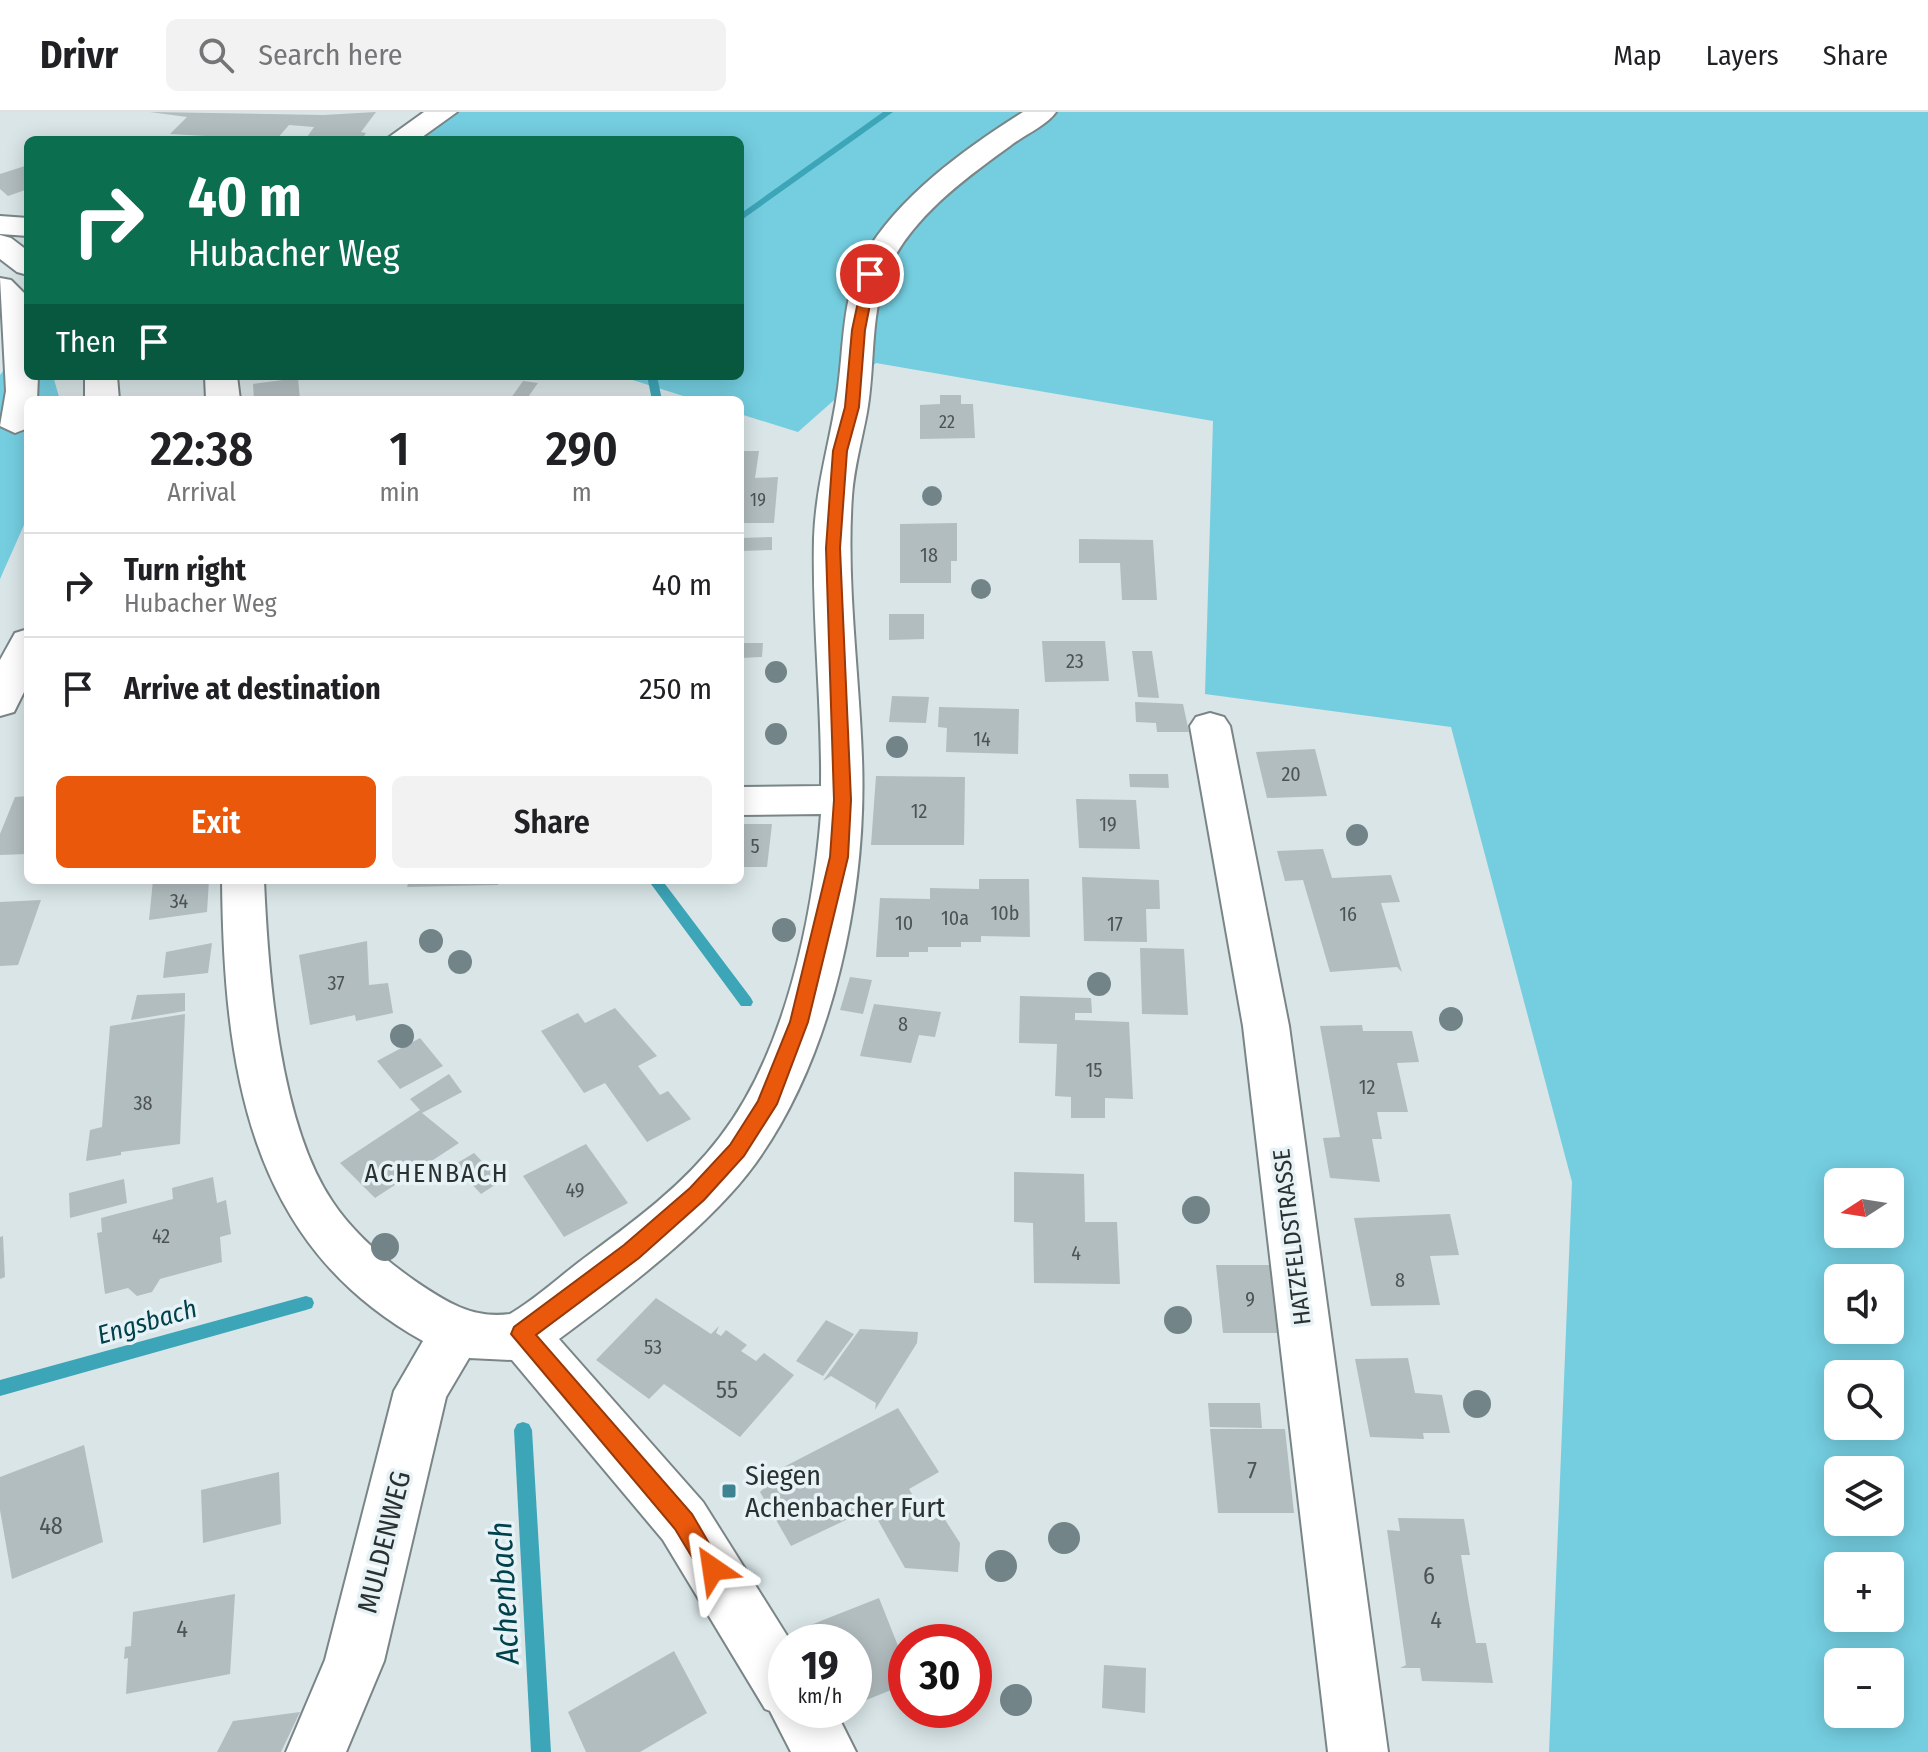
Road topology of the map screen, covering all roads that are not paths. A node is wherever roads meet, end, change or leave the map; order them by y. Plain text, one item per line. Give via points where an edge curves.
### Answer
1 (443, 112) edge
2 (1042, 112) edge
3 (405, 136) edge
4 (0, 225) edge
5 (24, 227) edge
6 (0, 244) edge
7 (24, 263) edge
8 (0, 287) edge
9 (15, 423) dead end
10 (24, 650) edge
11 (0, 703) edge
12 (1210, 726) dead end
13 (842, 800) junction
14 (744, 801) edge
15 (243, 884) edge
16 (455, 1334) junction
17 (522, 1334) junction
18 (768, 1659) edge
19 (811, 1728) edge
20 (316, 1752) edge
21 (826, 1752) edge
22 (1358, 1752) edge

1 - 3 street
2 - 13 street via 1003,135 904,225 870,274 852,407 840,451 833,548
4 - 5 street
6 - 7 street
8 - 9 street via 18,304 22,391
10 - 11 street
12 - 22 street, HATZFELDSTRASSE via 1266,1026
13 - 14 street
13 - 17 street via 839,857 799,1022 767,1104 737,1151 697,1194
15 - 16 street via 247,982 267,1088 293,1176 357,1268
16 - 17 street via 485,1339
16 - 20 street, MULDENWEG via 421,1391 354,1661
17 - 18 street via 683,1521
19 - 21 street

